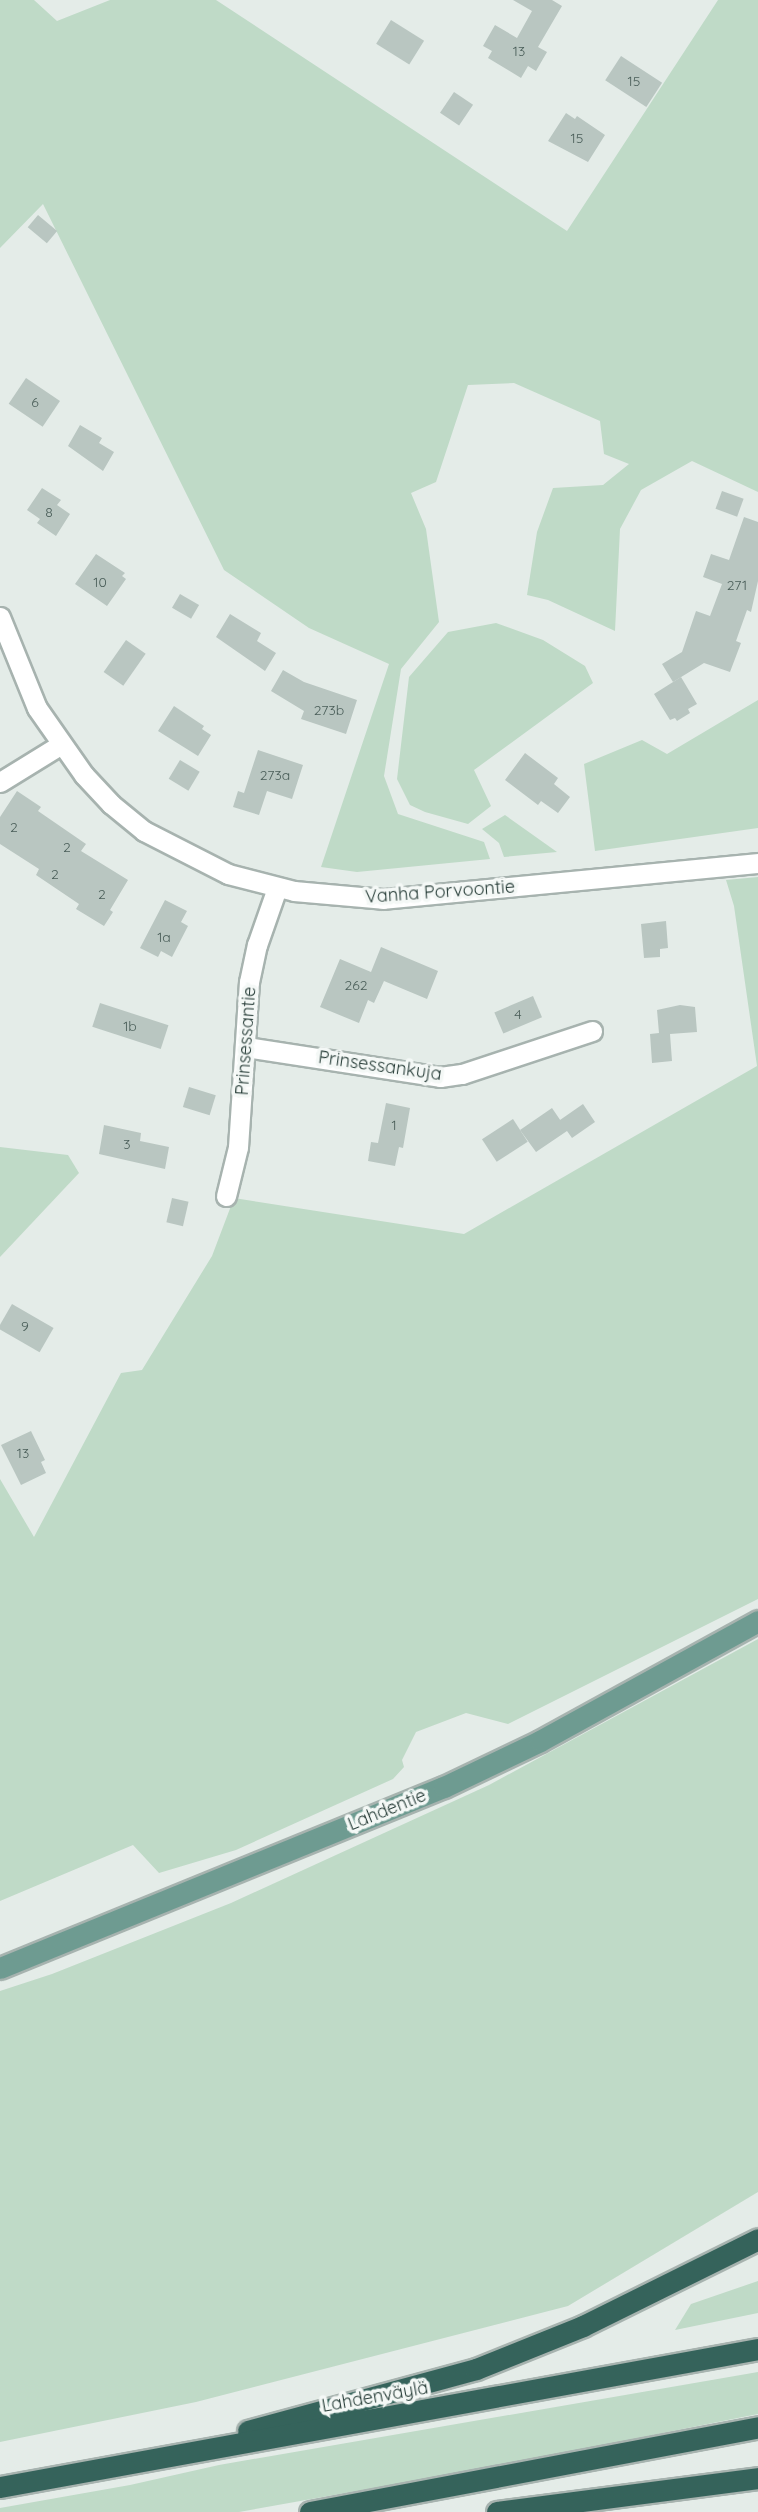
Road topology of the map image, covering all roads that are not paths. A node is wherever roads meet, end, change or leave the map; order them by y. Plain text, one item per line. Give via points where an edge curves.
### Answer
1 (0, 617) edge
2 (60, 744) junction
3 (0, 782) edge
4 (758, 863) edge
5 (277, 888) junction
6 (592, 1031) dead end
7 (246, 1047) junction
8 (226, 1196) dead end
9 (758, 1620) edge
10 (0, 1968) edge
11 (758, 2239) edge
12 (758, 2348) edge
13 (758, 2427) edge
14 (107, 2469) junction
15 (758, 2478) edge
16 (0, 2487) edge
17 (310, 2512) edge
18 (497, 2512) edge

1 - 2 street, Vanha Porvoontie via 37,708
2 - 3 street
2 - 5 street, Vanha Porvoontie via 111,804 144,831 228,874
4 - 5 street, Vanha Porvoontie via 383,898
5 - 7 street, Prinsessantie via 249,982
6 - 7 street, Prinsessankuja via 462,1074 440,1077
7 - 8 street, Prinsessantie via 238,1147
9 - 10 main road, Lahdentie via 540,1741 456,1781
11 - 14 highway via 583,2326 476,2369
12 - 14 highway, Lahdenväylä
13 - 17 highway
14 - 16 highway, Lahdenväylä
15 - 18 highway

